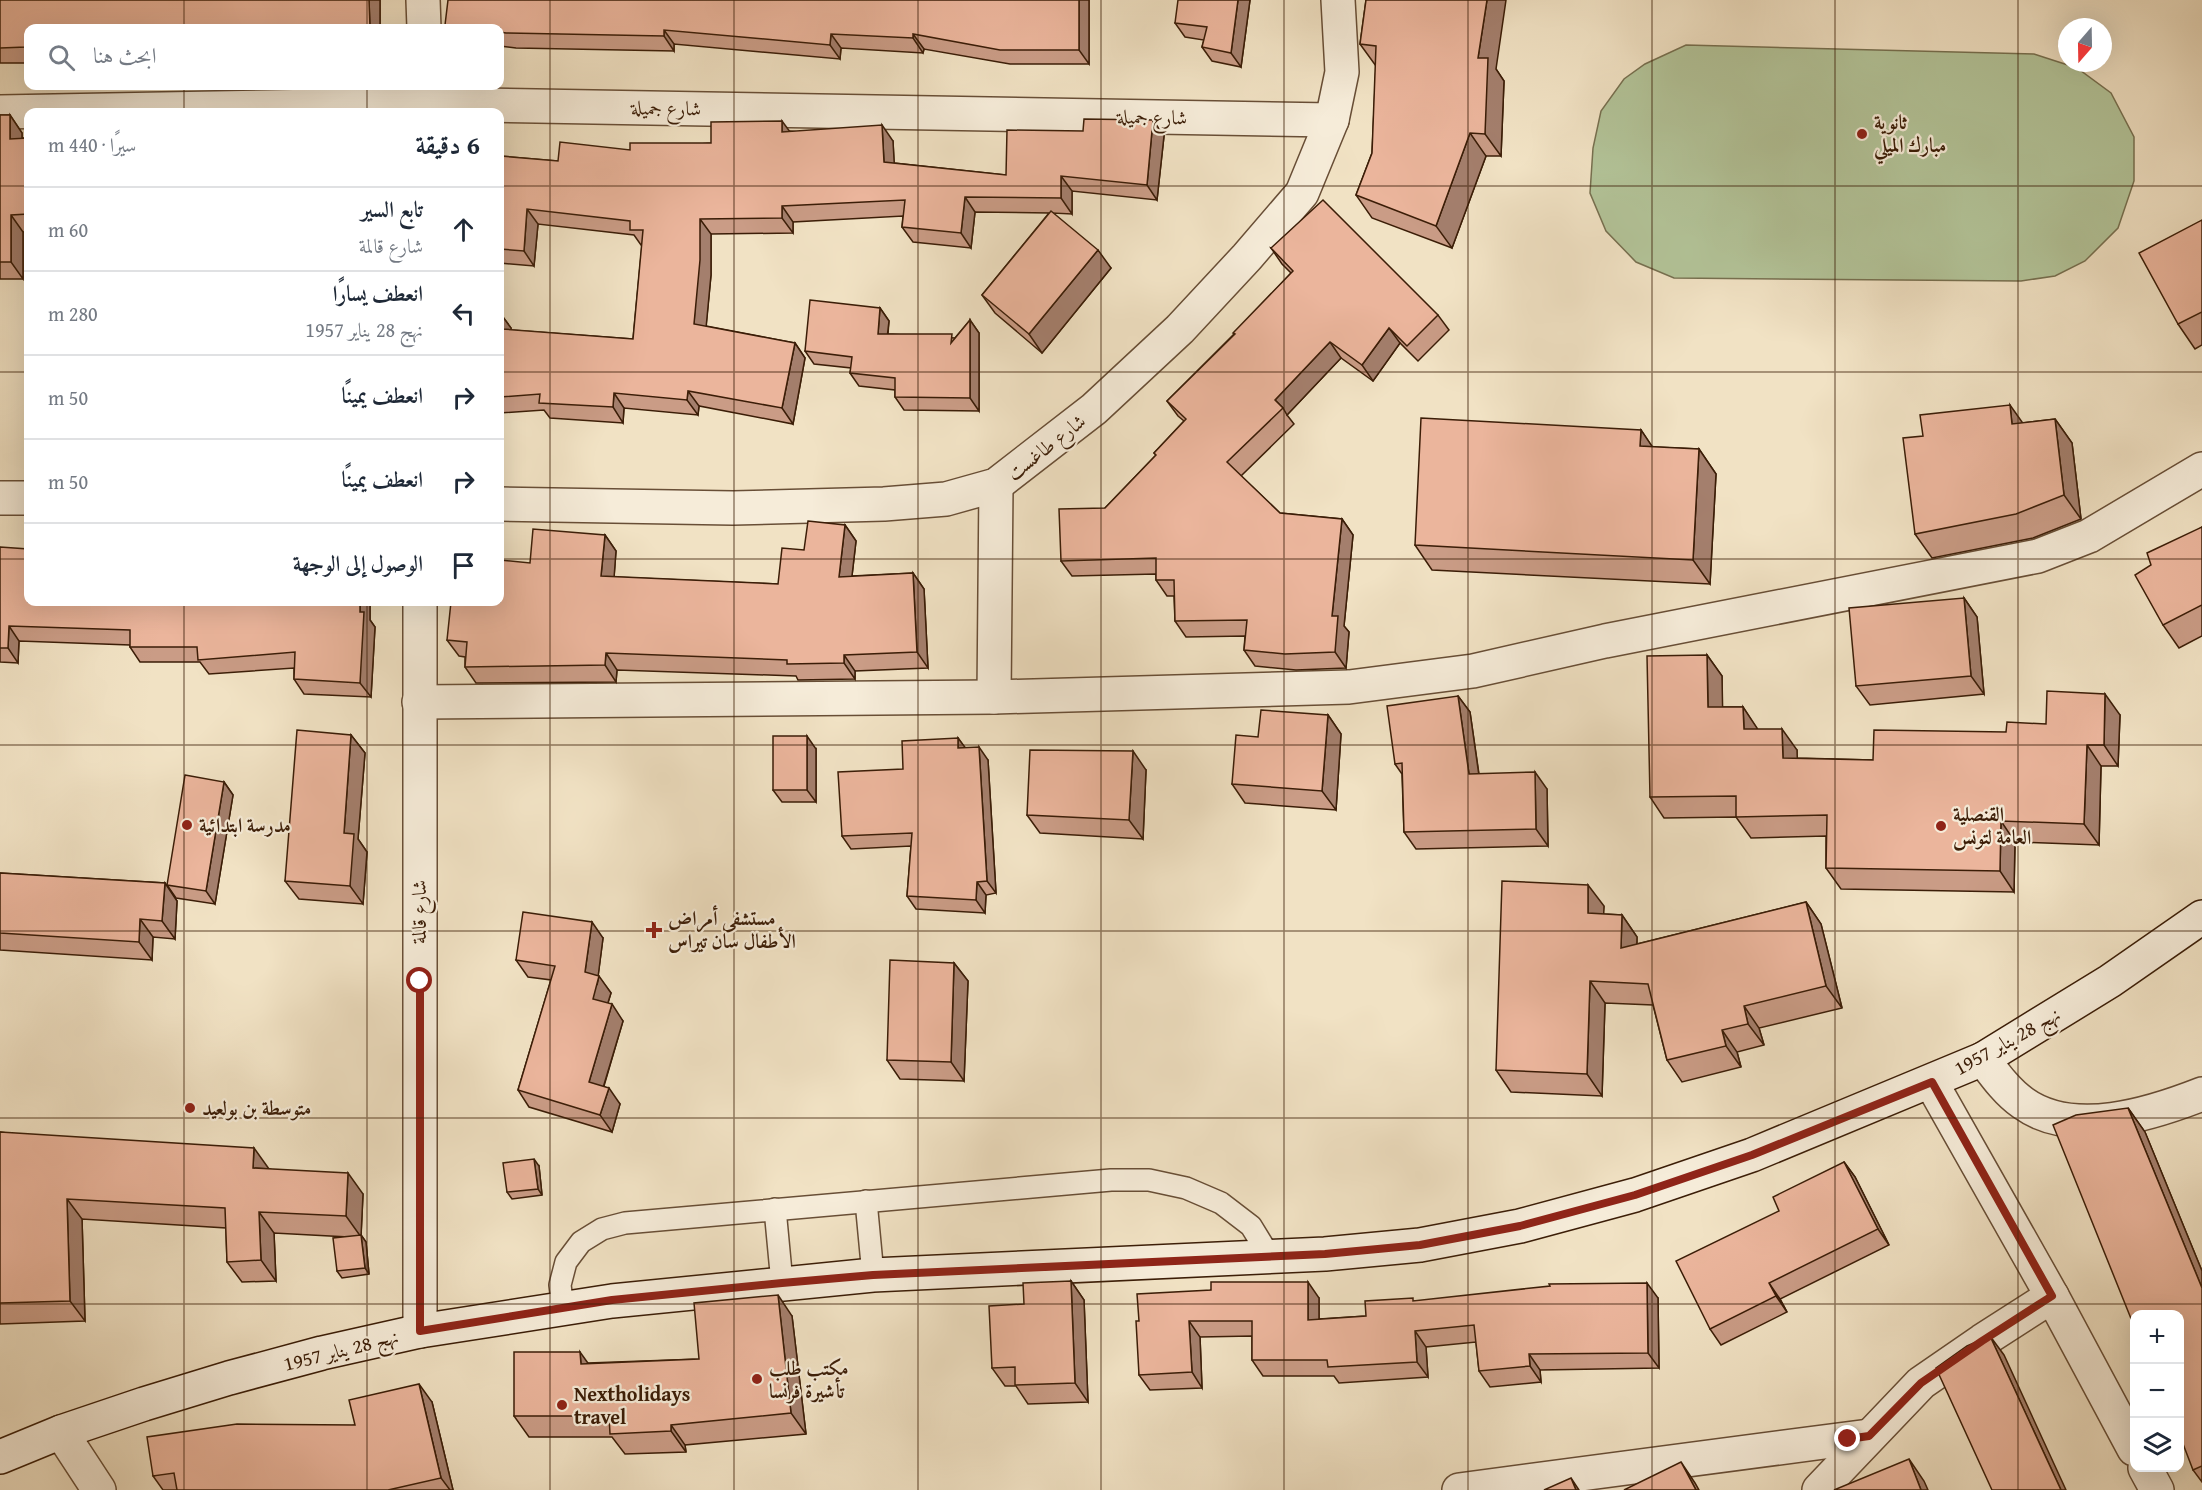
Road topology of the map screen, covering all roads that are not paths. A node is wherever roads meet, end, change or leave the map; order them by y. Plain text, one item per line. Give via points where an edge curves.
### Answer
1 (423, 0) edge
2 (1338, 0) edge
3 (424, 24) edge
4 (426, 101) edge
5 (155, 108) edge
6 (24, 111) edge
7 (0, 112) edge
8 (1332, 120) junction
9 (2202, 469) edge
10 (996, 485) junction
11 (0, 498) edge
12 (24, 498) edge
13 (504, 504) edge
14 (420, 606) edge
15 (994, 697) junction
16 (419, 702) junction
17 (2202, 917) edge
18 (1983, 1059) junction
19 (1932, 1082) junction
20 (2202, 1094) edge
21 (866, 1202) junction
22 (776, 1209) junction
23 (1270, 1257) junction
24 (873, 1275) junction
25 (782, 1283) junction
26 (2052, 1296) junction
27 (563, 1308) junction
28 (420, 1331) junction
29 (61, 1432) junction
30 (1869, 1436) junction
31 (2130, 1442) edge
32 (0, 1457) edge
33 (2148, 1472) edge
34 (99, 1490) edge
35 (1459, 1490) edge
36 (1819, 1490) edge
37 (2157, 1490) edge

1 - 3 street
2 - 8 street, شارع طاغست via 1342,72
4 - 5 street, شارع جميلة
4 - 8 street, شارع جميلة
6 - 7 street, شارع جميلة
8 - 10 street, شارع طاغست via 1302,193 1180,329 1094,409
9 - 15 street via 2089,536 2038,556 1605,641 1473,671 1349,687
10 - 13 street, شارع طاغست via 946,499 873,504 733,508
10 - 15 street
11 - 12 street
14 - 16 street, شارع قالمة
15 - 16 street
16 - 28 street, شارع قالمة
17 - 18 street, نهج 28 يناير 1957 via 2110,981
18 - 19 street, نهج 28 يناير 1957
18 - 20 street via 2013,1095 2054,1117 2088,1121 2120,1118 2151,1113
19 - 23 street, نهج 28 يناير 1957 via 1752,1155 1635,1195 1520,1226 1420,1245
19 - 26 street
21 - 22 lane
21 - 23 lane via 1149,1180 1186,1188 1221,1203 1251,1226
21 - 24 lane
22 - 25 lane
22 - 27 lane via 626,1223 602,1229 581,1242 566,1262 560,1286
23 - 24 street, نهج 28 يناير 1957
24 - 25 street, نهج 28 يناير 1957
25 - 27 street, نهج 28 يناير 1957
26 - 30 street via 1921,1383
26 - 31 street
27 - 28 street, نهج 28 يناير 1957
28 - 29 street, نهج 28 يناير 1957 via 229,1378
29 - 32 street, نهج 28 يناير 1957
29 - 34 street
30 - 35 street
30 - 36 street
33 - 37 street

